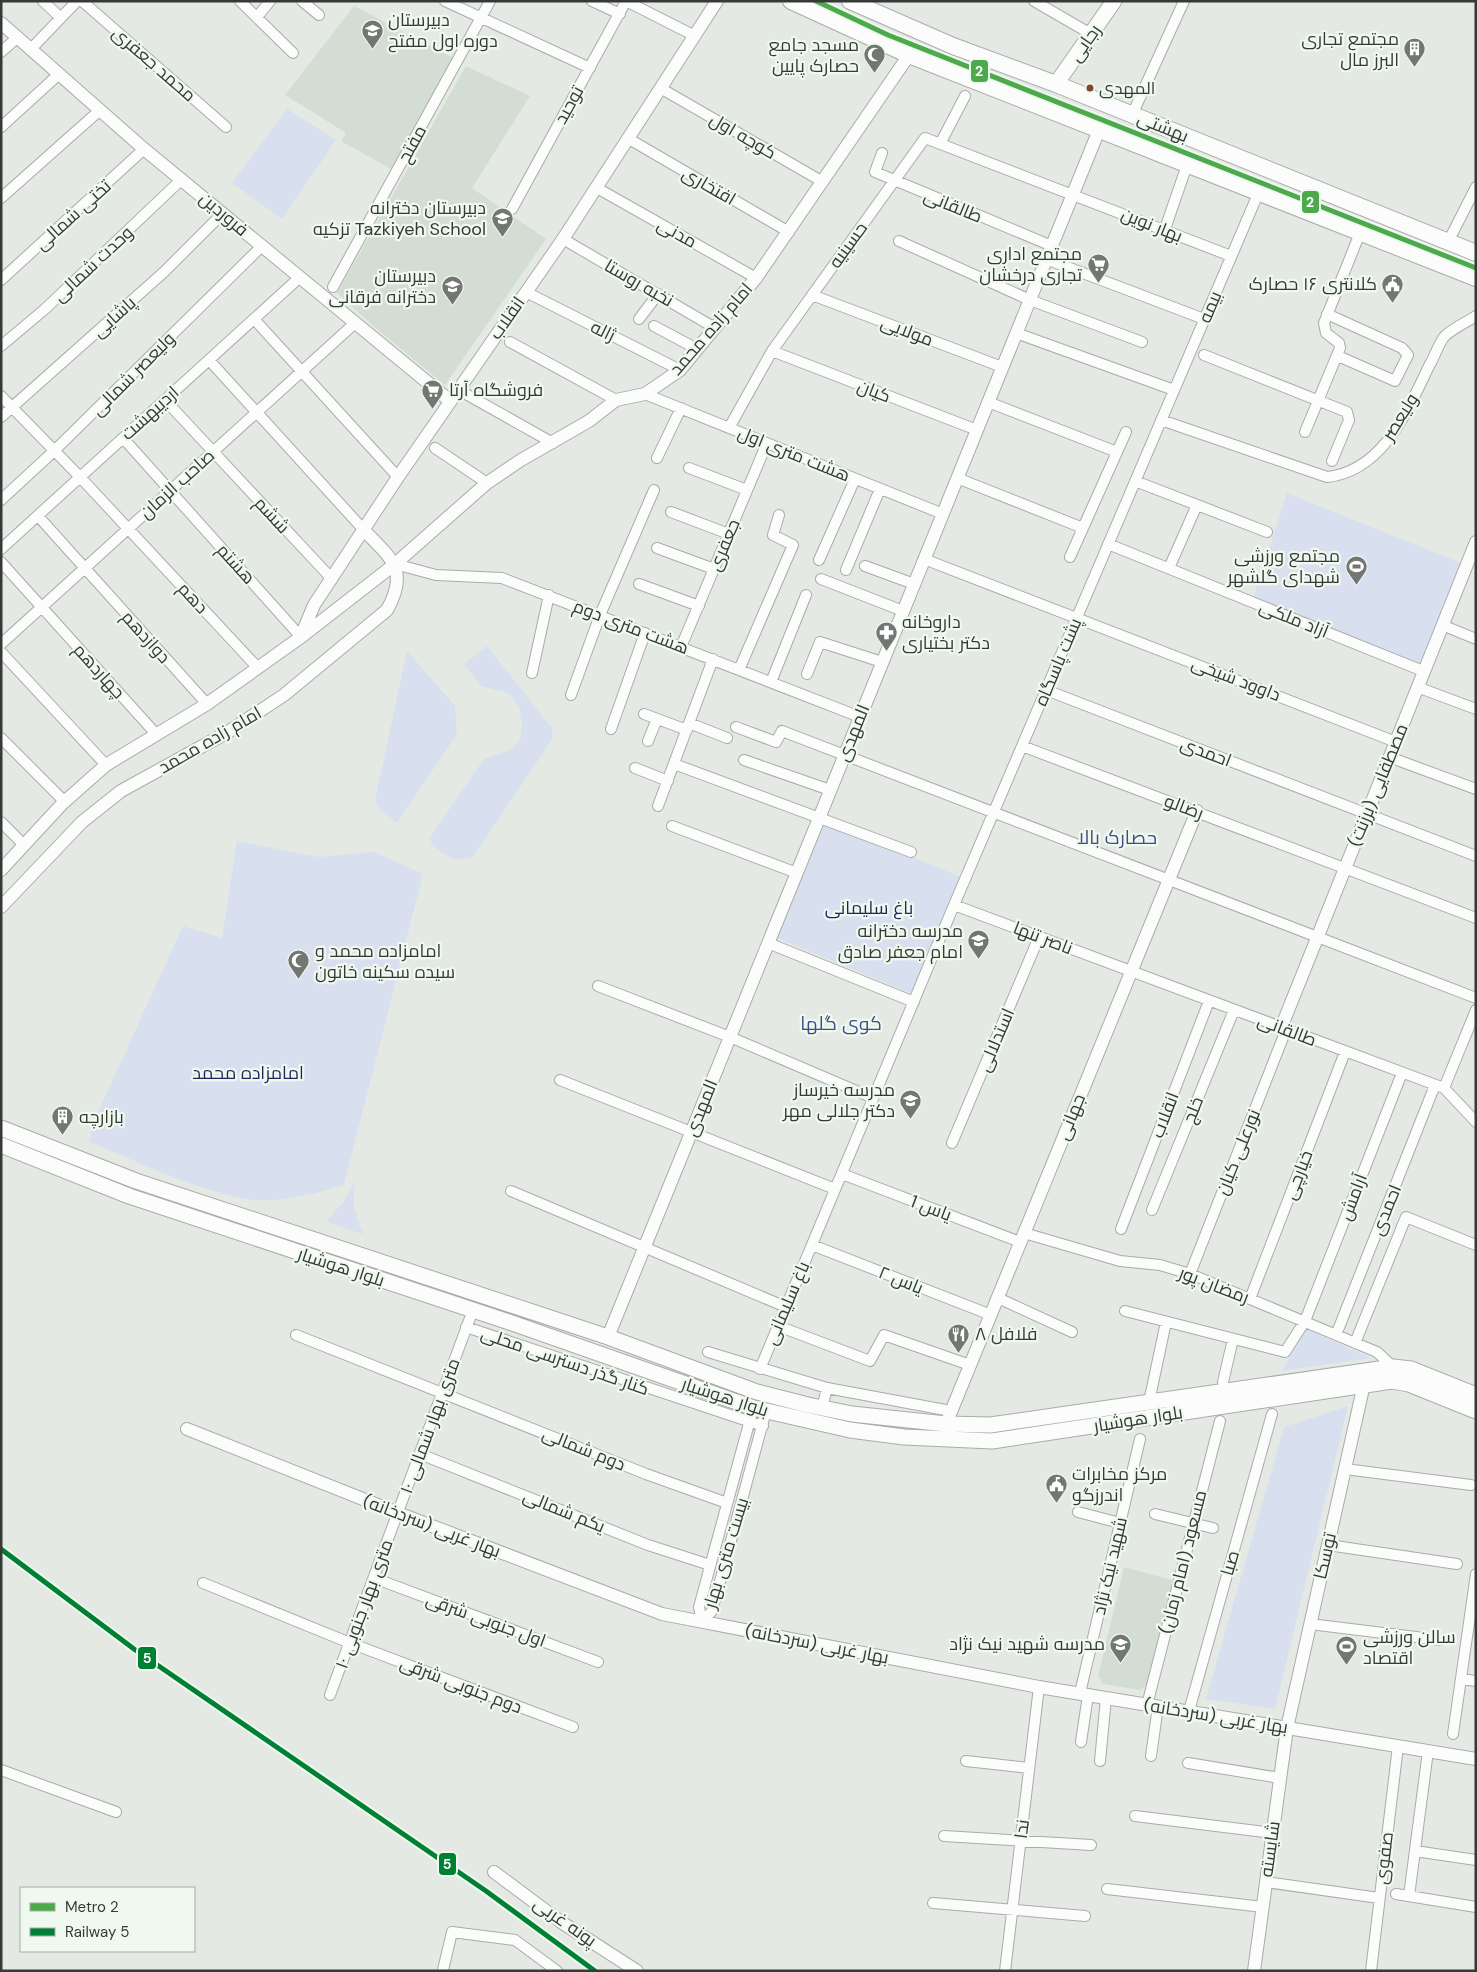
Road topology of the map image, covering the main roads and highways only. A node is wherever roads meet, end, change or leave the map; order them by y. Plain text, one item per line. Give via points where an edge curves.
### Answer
1 (791, 1) edge
2 (850, 1) edge
3 (1114, 1) edge
4 (867, 5) edge
5 (1056, 84) junction
6 (1253, 164) junction
7 (1291, 179) junction
8 (1241, 187) junction
9 (1282, 203) junction
10 (1476, 253) edge
11 (1476, 278) edge
12 (1, 1128) edge
13 (1, 1145) edge
14 (1476, 1395) edge
15 (1143, 1408) junction
16 (1476, 1412) edge
17 (1110, 1415) junction

1 - 8 main road, بهشتی via 909,55
2 - 4 main road, بهشتی
3 - 5 main road, رجایی
4 - 5 main road, بهشتی via 953,46
5 - 6 main road, بهشتی
6 - 7 main road, بهشتی
6 - 8 main road via 1258,174 1255,182 1249,187
7 - 9 main road via 1283,180 1278,186 1277,194
7 - 10 main road, بهشتی
8 - 9 main road, بهشتی
9 - 11 main road, بهشتی
12 - 17 main road, بلوار هوشیار via 136,1181 608,1337 758,1392 822,1408 949,1417 990,1425
13 - 17 main road, بلوار هوشیار via 129,1196 473,1310 758,1417 850,1430 992,1441
14 - 15 main road, بلوار هوشیار via 1411,1369 1393,1367
15 - 16 main road, بلوار هوشیار via 1392,1381 1409,1384
15 - 17 main road, بلوار هوشیار

